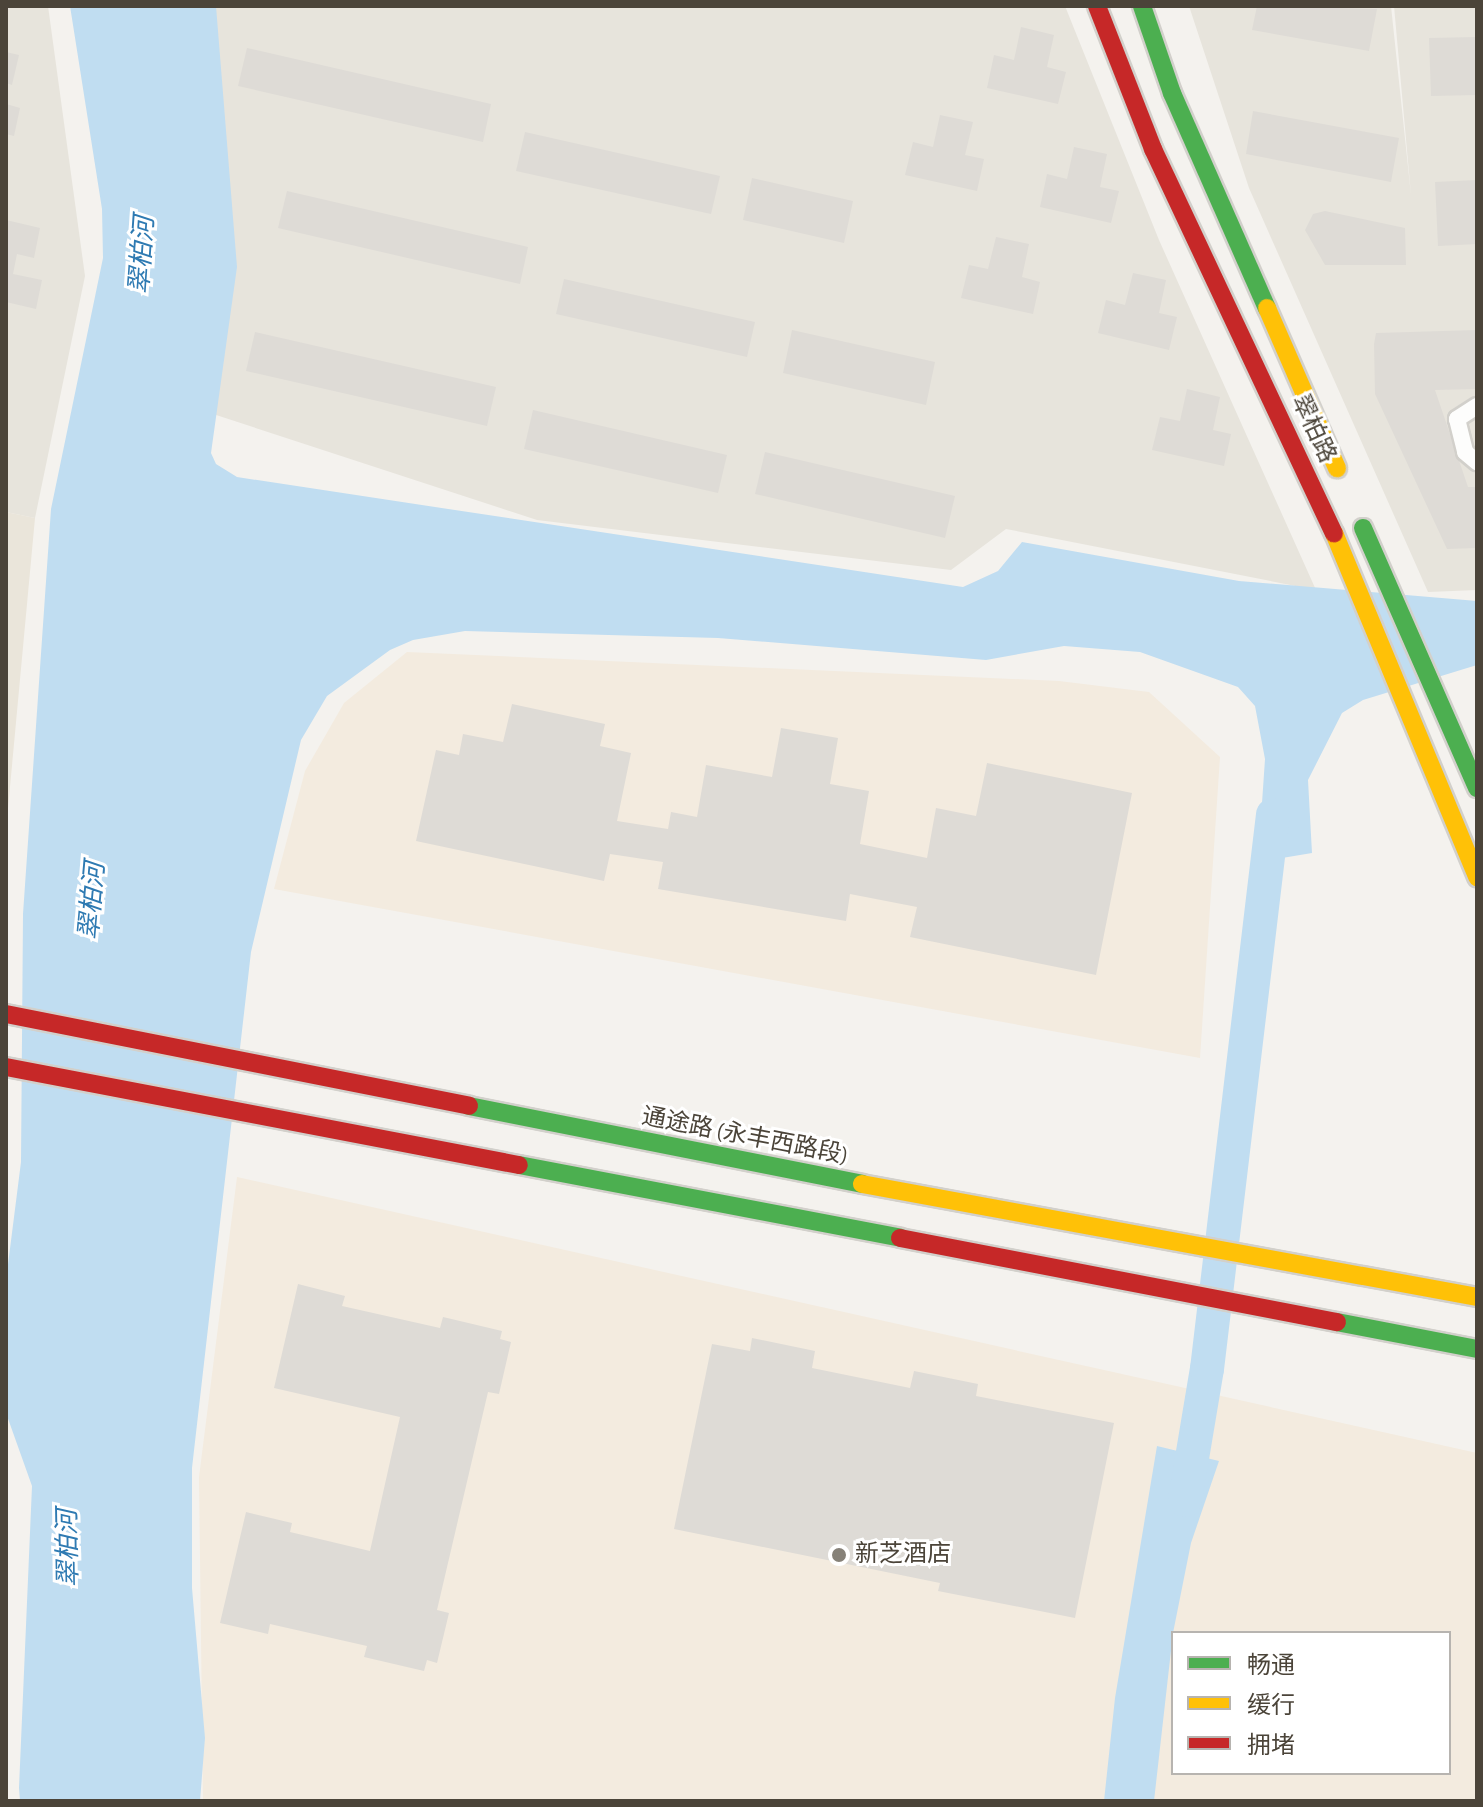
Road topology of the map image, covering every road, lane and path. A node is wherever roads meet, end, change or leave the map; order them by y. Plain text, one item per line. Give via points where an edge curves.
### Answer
1 (1097, 6) edge
2 (1142, 6) edge
3 (1477, 406) edge
4 (1477, 462) edge
5 (1343, 483) dead end
6 (1356, 512) dead end
7 (1477, 788) edge
8 (1477, 877) edge
9 (6, 1014) edge
10 (6, 1067) edge
11 (1477, 1297) edge
12 (1477, 1349) edge

1 - 8 main road, 翠柏路 via 1153,149 1317,493
2 - 5 main road, 翠柏路 via 1172,93
3 - 4 lane via 1457,419 1465,452
6 - 7 main road
9 - 11 main road, 通途路 (永丰西路段) via 1151,1241
10 - 12 main road

